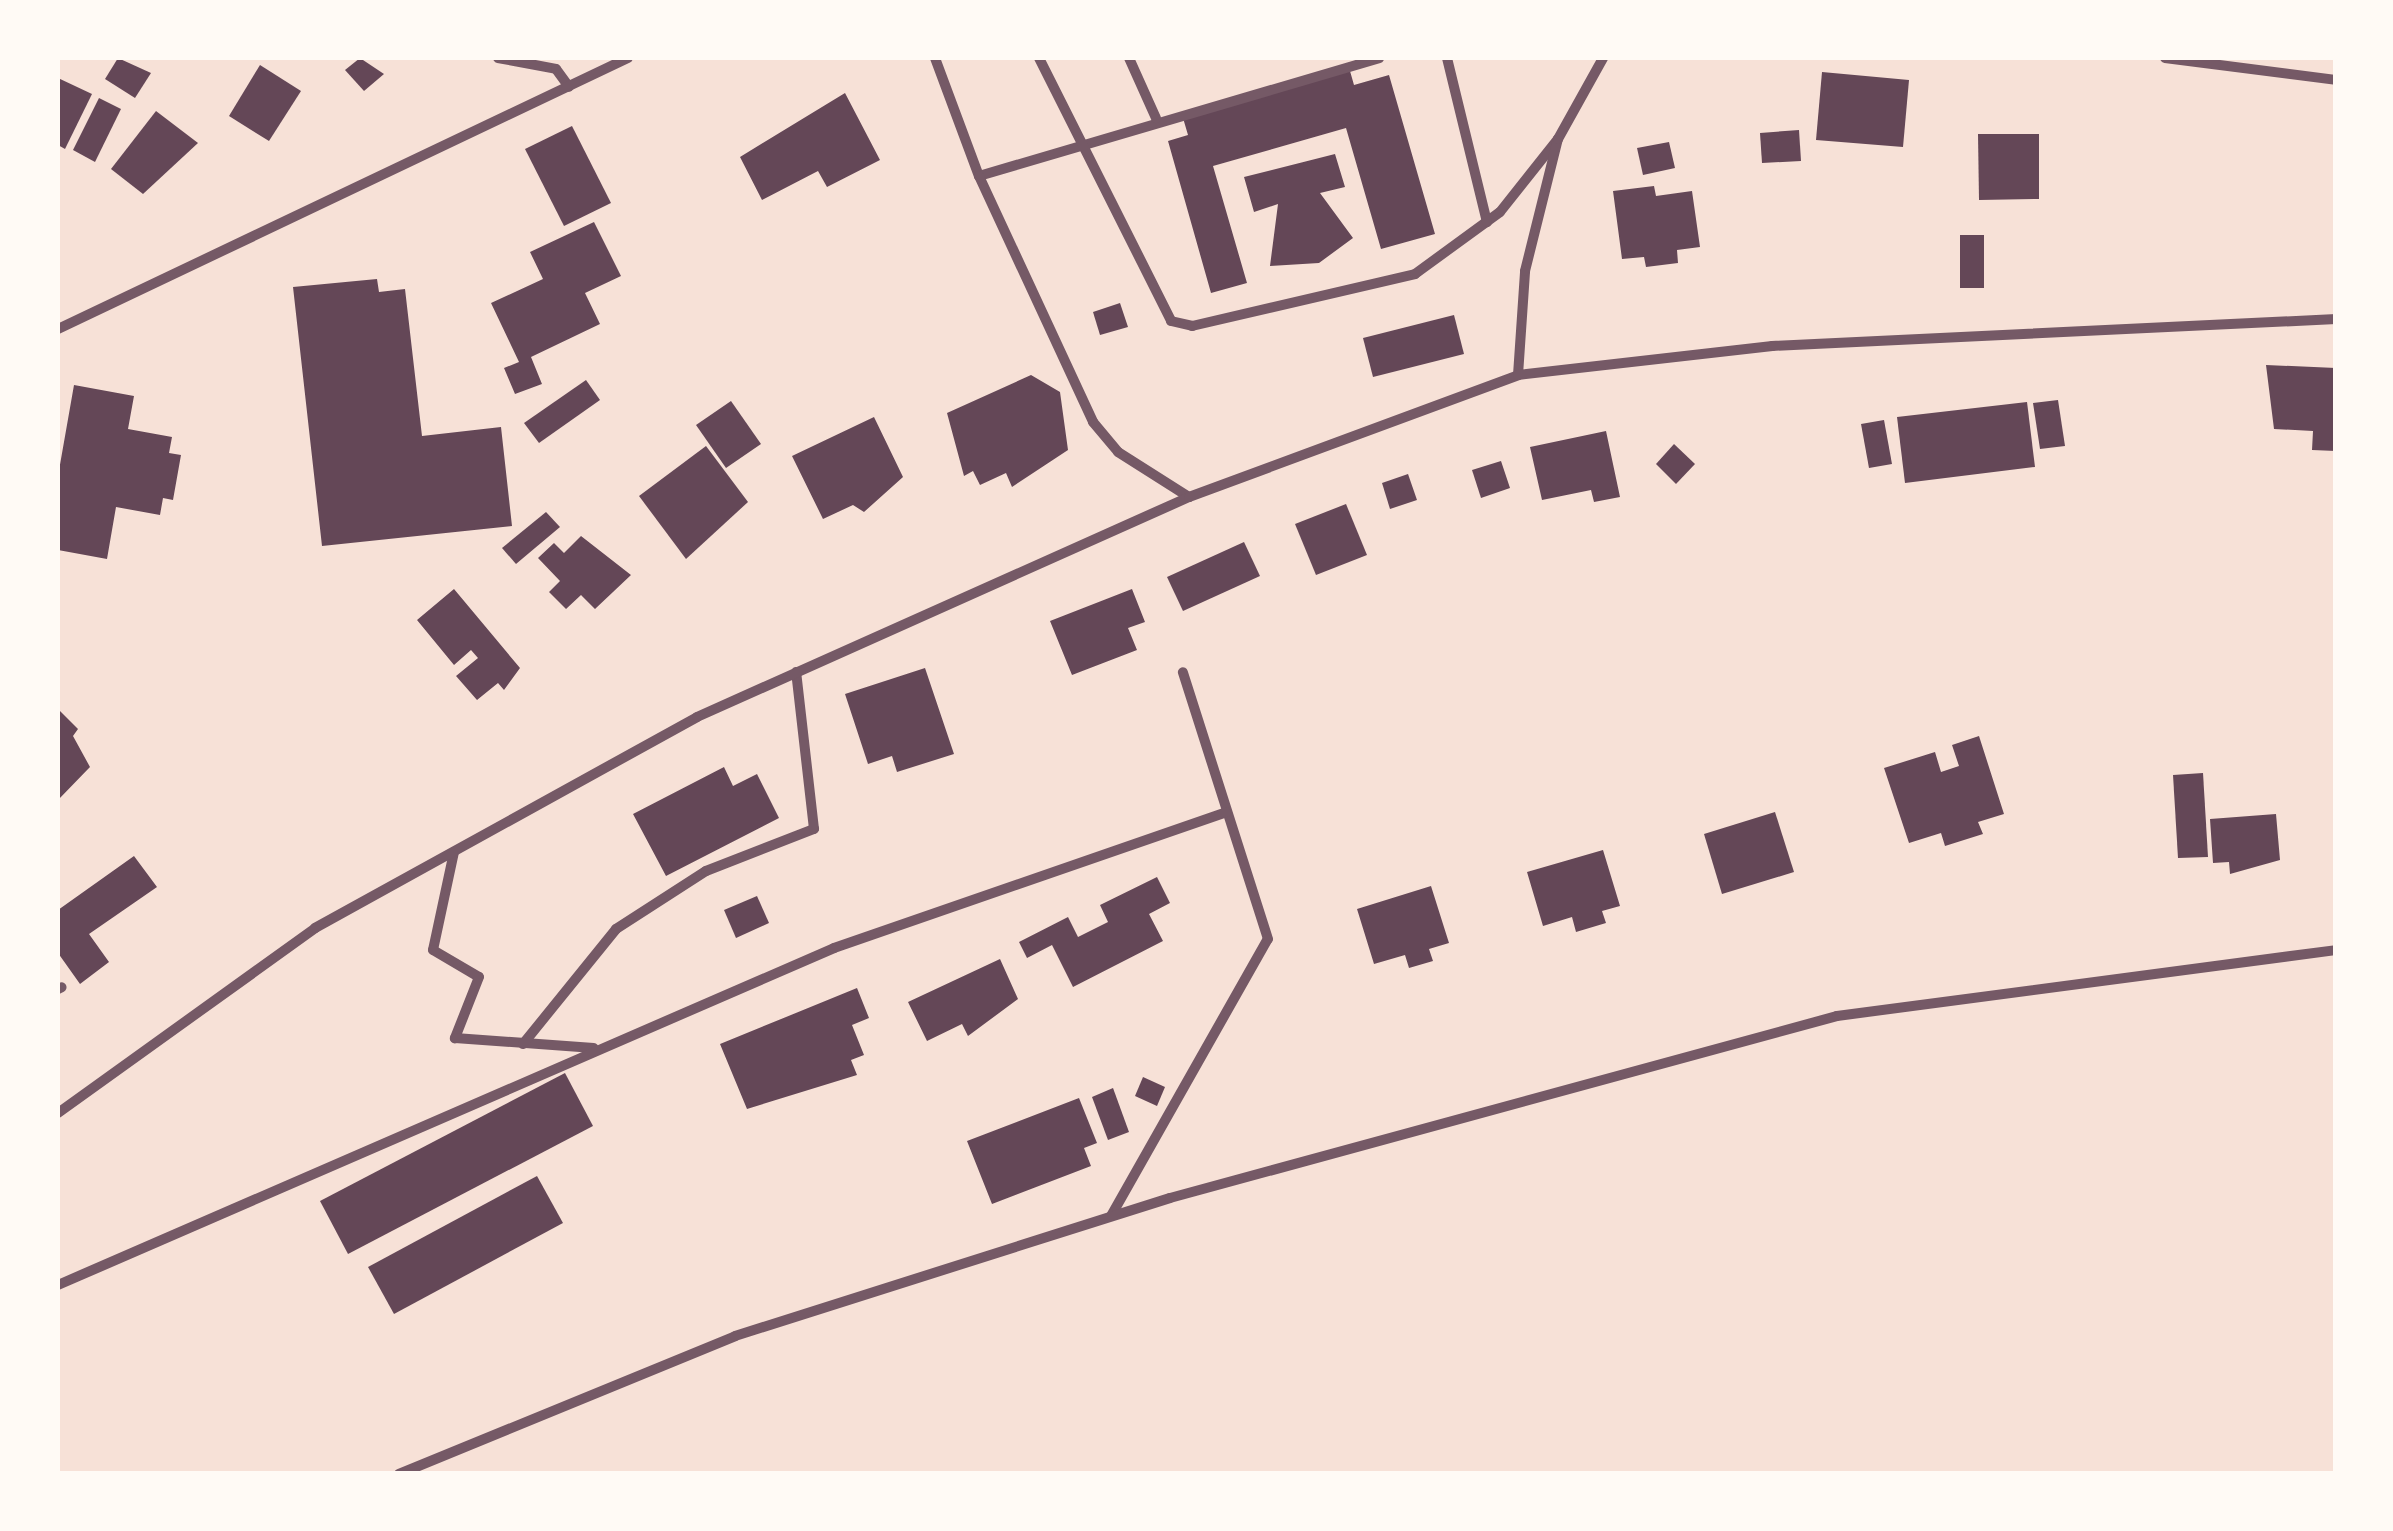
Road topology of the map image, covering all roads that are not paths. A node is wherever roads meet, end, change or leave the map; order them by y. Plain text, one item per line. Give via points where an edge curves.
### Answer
1 (498, 58) edge
2 (628, 58) edge
3 (935, 58) edge
4 (1038, 58) edge
5 (1129, 58) edge
6 (1379, 58) edge
7 (1447, 58) edge
8 (1603, 58) edge
9 (2165, 58) edge
10 (2336, 80) edge
11 (569, 87) junction
12 (1156, 118) junction
13 (1558, 138) junction
14 (1080, 146) junction
15 (979, 176) junction
16 (1487, 222) junction
17 (2336, 319) edge
18 (58, 329) edge
19 (1518, 375) junction
20 (1190, 497) junction
21 (796, 672) junction
22 (1184, 672) dead end
23 (1226, 812) junction
24 (454, 852) junction
25 (2336, 950) edge
26 (523, 1044) junction
27 (600, 1048) junction
28 (58, 1114) edge
29 (1111, 1217) junction
30 (58, 1285) edge
31 (399, 1474) edge

1 - 11 street via 556,69
2 - 11 street
3 - 15 street
4 - 14 street
5 - 12 street
6 - 12 street
7 - 16 street
8 - 13 street
9 - 10 street
11 - 18 street
12 - 14 street
13 - 16 street
13 - 19 street via 1525,271
14 - 15 street
14 - 16 street via 1171,321 1192,326 1415,274
15 - 20 street via 1093,422 1118,452
17 - 19 street via 1772,346
19 - 20 street
20 - 21 street
21 - 24 street
21 - 26 street via 814,829 706,871 616,929
22 - 23 street
23 - 27 street via 834,948
23 - 29 street via 1268,940
24 - 26 street via 433,950 479,977 455,1038
24 - 28 street via 193,1008
25 - 29 street via 1837,1016
26 - 27 street
27 - 30 street
29 - 31 street via 735,1336

